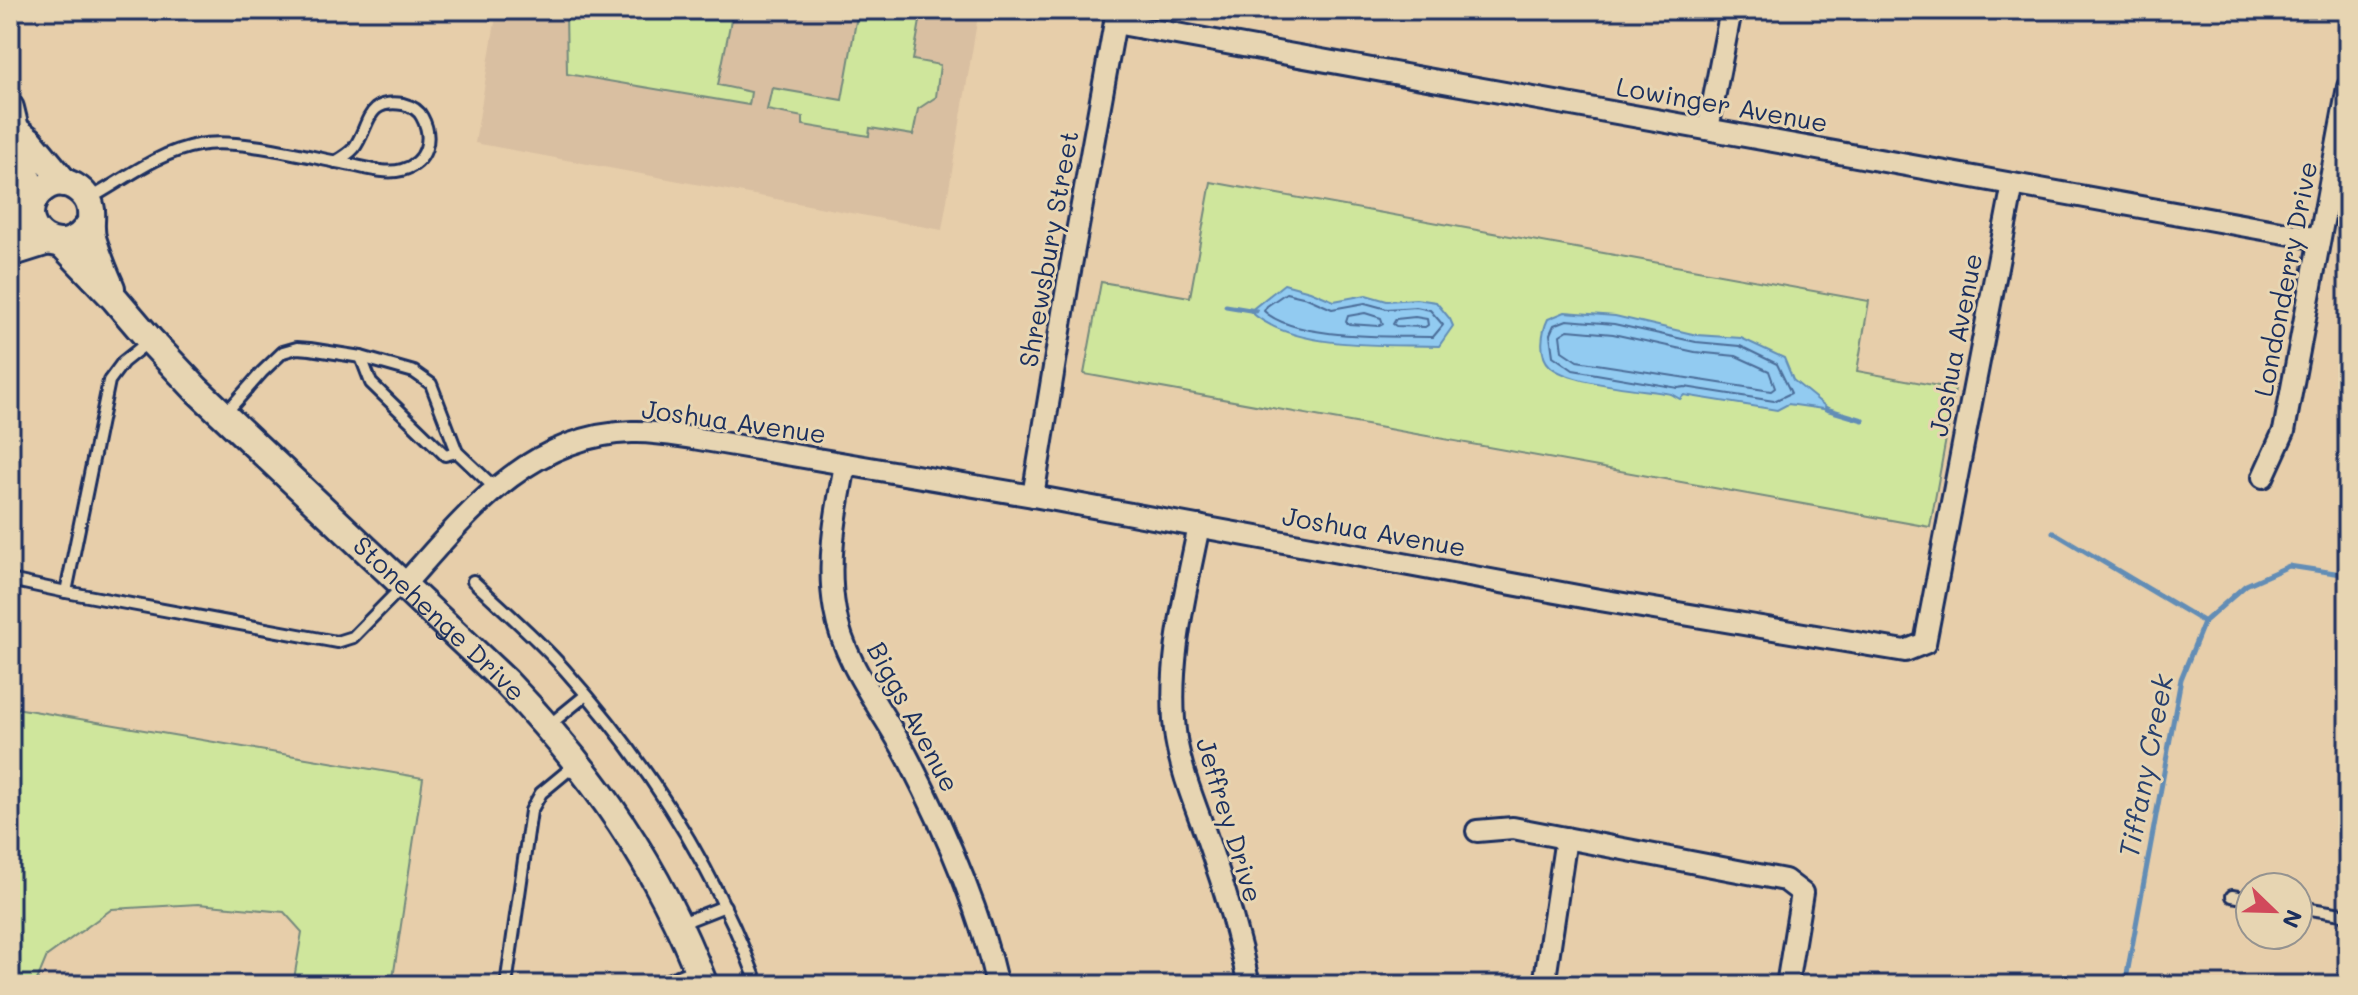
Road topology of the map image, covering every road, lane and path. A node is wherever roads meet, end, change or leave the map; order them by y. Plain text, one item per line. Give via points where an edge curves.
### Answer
1 (1731, 10) edge
2 (1116, 16) edge
3 (2348, 87) edge
4 (14, 120) edge
5 (1708, 129) junction
6 (2342, 150) edge
7 (335, 162) junction
8 (65, 183) junction
9 (2013, 184) junction
10 (32, 207) junction
11 (88, 212) junction
12 (10, 233) edge
13 (2319, 239) junction
14 (55, 242) junction
15 (10, 253) edge
16 (115, 299) junction
17 (150, 340) junction
18 (361, 357) junction
19 (223, 415) junction
20 (457, 452) junction
21 (845, 465) junction
22 (2263, 477) dead end
23 (495, 488) junction
24 (1033, 496) junction
25 (1199, 526) junction
26 (10, 580) edge
27 (473, 581) dead end
28 (403, 586) junction
29 (66, 592) junction
30 (586, 695) junction
31 (548, 726) junction
32 (579, 762) junction
33 (1477, 831) dead end
34 (1566, 838) junction
35 (725, 906) junction
36 (2314, 910) edge
37 (2348, 915) edge
38 (679, 924) junction
39 (2348, 967) edge
40 (701, 976) edge
41 (506, 985) edge
42 (655, 985) edge
43 (758, 985) edge
44 (997, 985) edge
45 (1249, 985) edge
46 (1544, 985) edge
47 (1787, 985) edge
48 (2345, 985) edge

1 - 5 street
2 - 5 street, Lowinger Avenue
2 - 24 street, Shrewsbury Street
3 - 6 street, Londonderry Drive
4 - 8 street
4 - 10 street
5 - 9 street, Lowinger Avenue
6 - 13 street, Londonderry Drive
7 - 7 lane via 355,147 376,107 403,104 421,113 430,137 426,150 402,170
7 - 11 lane via 228,143 178,149
8 - 10 street via 46,187
8 - 11 street via 82,192
9 - 13 street, Lowinger Avenue
9 - 25 street, Joshua Avenue via 1925,643 1905,651
10 - 12 street
10 - 14 street via 37,232
11 - 14 street via 78,238
11 - 16 street, Stonehenge Drive
13 - 22 street, Londonderry Drive via 2284,431
14 - 15 street
14 - 16 street, Stonehenge Drive
16 - 17 street, Stonehenge Drive
17 - 19 street, Stonehenge Drive
17 - 29 lane via 109,381
18 - 19 lane via 297,348 283,352
18 - 20 lane via 371,383 445,455
18 - 20 lane via 414,372 431,384
19 - 28 street, Stonehenge Drive
20 - 23 lane
21 - 23 street, Joshua Avenue via 631,432 560,448
21 - 24 street, Joshua Avenue
21 - 44 street, Biggs Avenue via 832,553 839,629 959,868
23 - 28 street, Joshua Avenue
24 - 25 street, Joshua Avenue
25 - 45 street, Jeffrey Drive via 1175,656 1176,740
26 - 29 lane
27 - 30 lane
28 - 29 lane via 353,637 337,642
28 - 31 street, Stonehenge Drive
30 - 31 lane
30 - 35 lane via 623,738 672,811
31 - 32 street, Stonehenge Drive
32 - 38 street, Stonehenge Drive via 635,843
32 - 41 lane via 541,793 531,811
33 - 34 street via 1513,828
34 - 46 street
34 - 47 street via 1785,880 1802,893
35 - 38 lane
35 - 43 lane
36 - 37 lane
38 - 40 street, Stonehenge Drive
39 - 48 lane
40 - 42 lane

